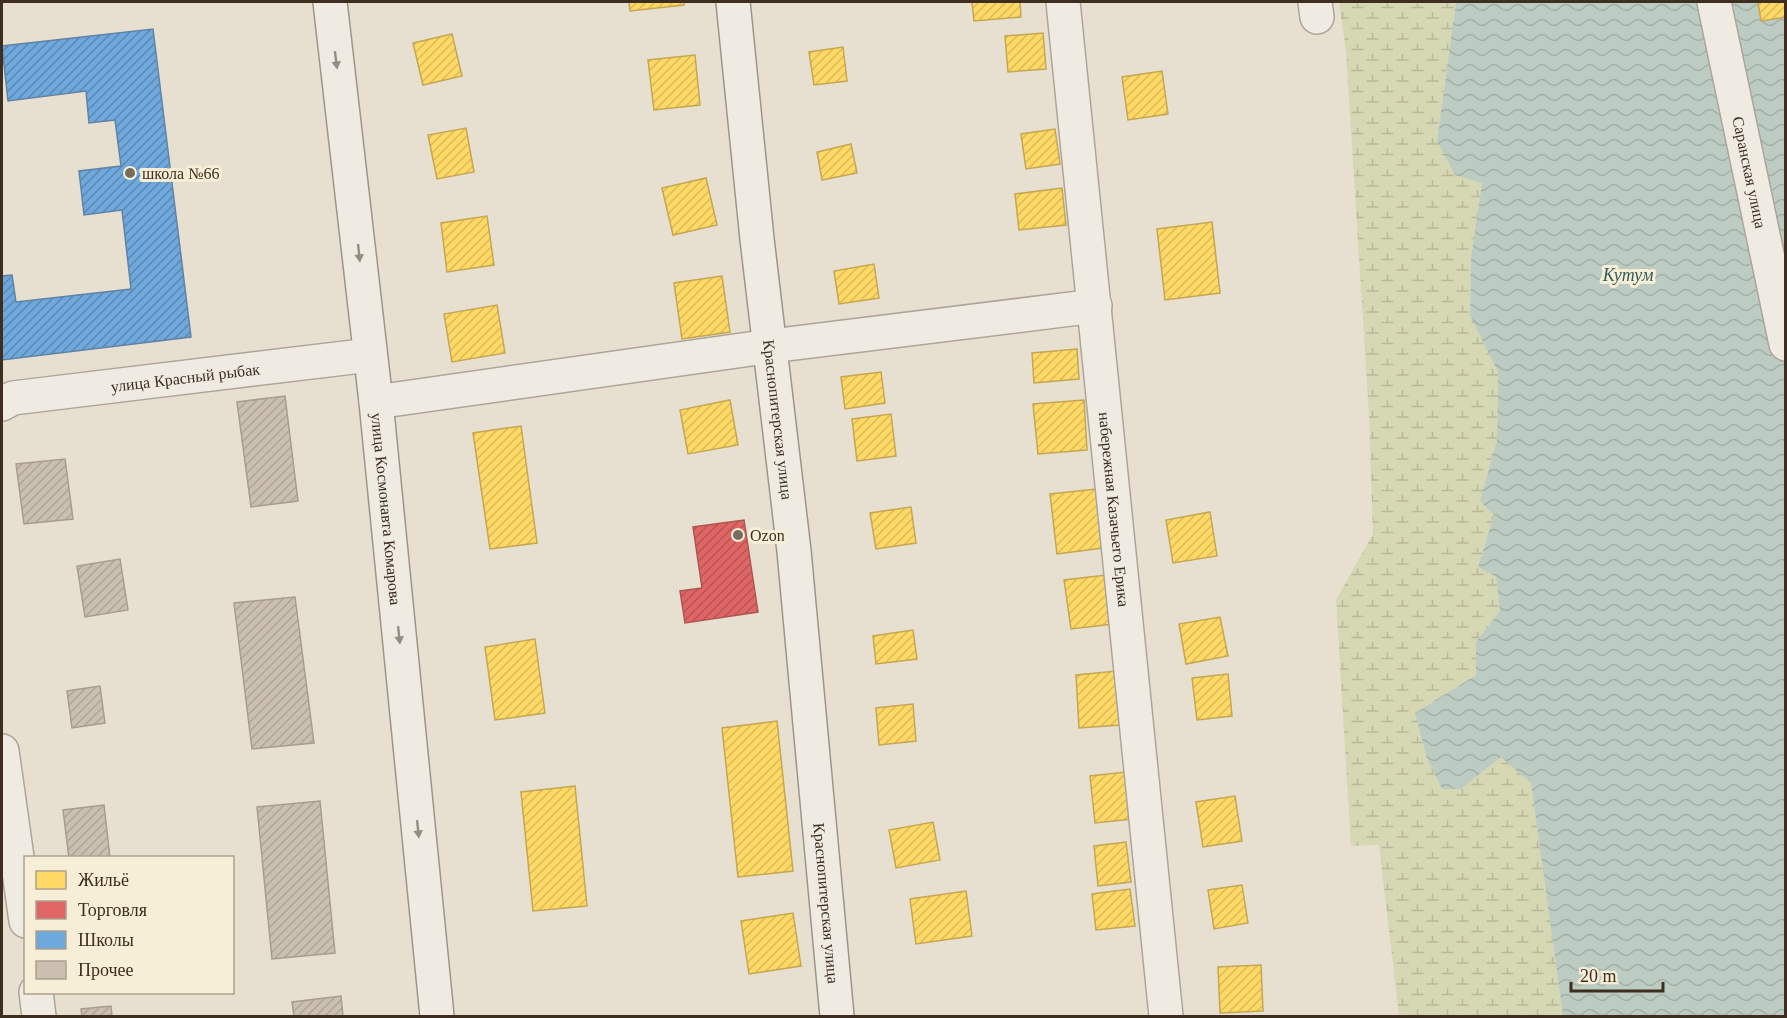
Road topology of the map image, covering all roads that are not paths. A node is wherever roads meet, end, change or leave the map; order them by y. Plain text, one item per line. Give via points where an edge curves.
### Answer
1 (330, 2) edge
2 (733, 2) edge
3 (1063, 2) edge
4 (1714, 2) edge
5 (1095, 306) junction
6 (1785, 344) edge
7 (771, 346) junction
8 (370, 356) junction
9 (376, 402) junction
10 (2, 404) edge
11 (2, 751) edge
12 (24, 907) edge
13 (36, 994) edge
14 (39, 1017) edge
15 (436, 1017) edge
16 (837, 1017) edge
17 (1166, 1017) edge

1 -> 8 street, улица Космонавта Комарова
2 - 7 street, Краснопитерская улица
3 - 5 street, набережная Казачьего Ерика
4 - 6 street, Саранская улица
5 - 7 street
5 - 17 street, набережная Казачьего Ерика
7 - 9 street
7 - 16 street, Краснопитерская улица via 796,563
8 - 9 street, улица Космонавта Комарова
8 - 10 street, улица Красный рыбак via 13,398
9 -> 15 street, улица Космонавта Комарова
11 - 12 street
13 - 14 street

